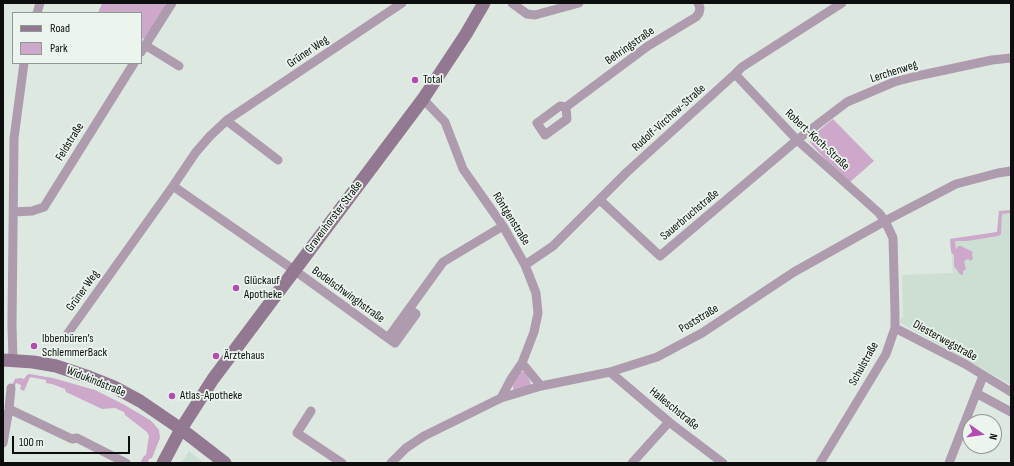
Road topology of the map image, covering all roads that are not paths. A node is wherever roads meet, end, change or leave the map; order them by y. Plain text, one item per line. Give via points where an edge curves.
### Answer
1 (172, 3) edge
2 (402, 3) edge
3 (484, 3) edge
4 (512, 3) edge
5 (579, 3) edge
6 (698, 3) edge
7 (842, 3) edge
8 (143, 48) edge
9 (1011, 58) edge
10 (24, 64) edge
11 (133, 64) edge
12 (179, 66) dead end
13 (735, 74) junction
14 (423, 99) junction
15 (566, 107) dead end
16 (227, 121) junction
17 (797, 140) junction
18 (278, 160) dead end
19 (1011, 171) edge
20 (173, 186) junction
21 (600, 200) junction
22 (14, 212) junction
23 (885, 221) junction
24 (503, 226) junction
25 (525, 265) junction
26 (294, 270) junction
27 (895, 328) junction
28 (68, 333) dead end
29 (8, 360) edge
30 (522, 363) junction
31 (610, 372) junction
32 (983, 376) junction
33 (541, 386) junction
34 (11, 388) dead end
35 (1011, 392) edge
36 (976, 393) junction
37 (501, 398) junction
38 (8, 409) junction
39 (311, 411) dead end
40 (1011, 412) edge
41 (669, 422) junction
42 (181, 429) junction
43 (3, 443) edge
44 (126, 463) edge
45 (163, 463) edge
46 (225, 463) edge
47 (342, 463) edge
48 (391, 463) edge
49 (632, 463) edge
50 (723, 463) edge
51 (820, 463) edge
52 (949, 463) edge

1 - 8 street
2 - 16 street, Grüner Weg
3 - 14 main road, Gravenhorster Straße
4 - 5 street via 527,14 535,15
6 - 15 street, Behringstraße via 700,8 696,17 648,46
7 - 13 street, Rudolf-Virchow-Straße
8 - 12 street
9 - 17 street, Lerchenweg via 894,82 847,102
10 - 22 street via 14,138
11 - 22 street, Feldstraße via 44,207
13 - 17 street, Robert-Koch-Straße
13 - 21 street, Rudolf-Virchow-Straße via 627,172
14 - 24 street, Röntgenstraße via 445,122 464,169
14 - 26 main road, Gravenhorster Straße
16 - 18 street
16 - 20 street, Grüner Weg via 196,152
17 - 21 street, Sauerbruchstraße via 660,256
17 - 23 street, Robert-Koch-Straße
19 - 23 street, Poststraße via 956,184
20 - 26 street
20 - 28 street, Grüner Weg
21 - 25 street, Rudolf-Virchow-Straße via 553,246
22 - 29 street via 12,326
23 - 27 street, Schulstraße via 893,238
23 - 31 street, Poststraße via 794,272 702,333 657,357
24 - 25 street, Röntgenstraße
24 - 26 street, Bodelschwinghstraße via 442,262 388,338
25 - 30 street, Röntgenstraße via 536,293 538,313
26 - 42 main road, Gravenhorster Straße via 213,379
27 - 32 street, Diesterwegstraße
27 - 51 street, Schulstraße via 886,354
29 - 42 main road, Widukindstraße via 56,366 89,377 140,401
30 - 33 street
30 - 37 street, Röntgenstraße
31 - 33 street, Poststraße
31 - 41 street, Halleschstraße
32 - 35 street, Diesterwegstraße
32 - 36 street
33 - 37 street, Poststraße
34 - 38 street
36 - 40 street
36 - 52 street
37 - 48 street, Poststraße via 420,439
38 - 43 street
38 - 44 street via 72,439 77,438
39 - 47 street via 297,433
41 - 49 street
41 - 50 street, Halleschstraße
42 - 45 main road, Gravenhorster Straße
42 - 46 main road, Widukindstraße

